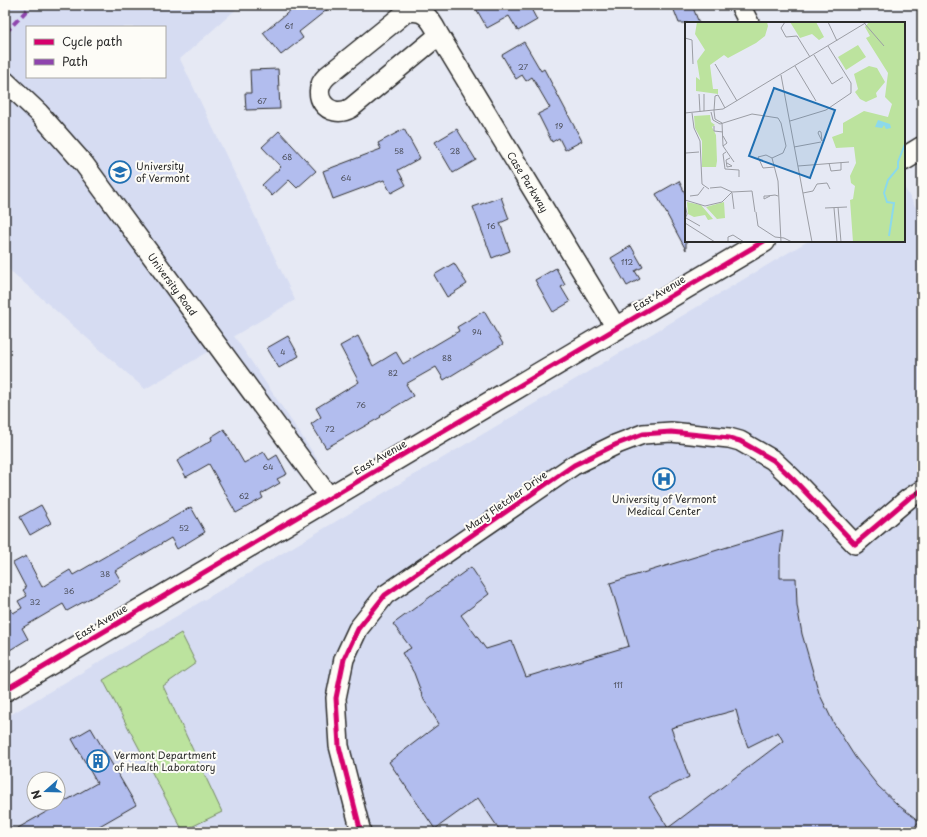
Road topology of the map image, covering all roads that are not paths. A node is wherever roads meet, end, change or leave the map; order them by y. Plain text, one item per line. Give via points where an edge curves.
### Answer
1 (740, 5) edge
2 (748, 22) edge
3 (439, 34) junction
4 (5, 81) edge
5 (922, 148) edge
6 (905, 158) edge
7 (762, 242) edge
8 (617, 329) junction
9 (922, 490) edge
10 (329, 497) junction
11 (5, 690) edge
12 (361, 832) edge

1 - 2 street
3 - 3 street, Case Parkway via 425,15 418,11 405,13 324,79 319,93 323,104 336,112 351,108
3 - 8 street, Case Parkway
4 - 10 street, University Road via 39,113 84,164
5 - 6 main road
7 - 8 main road, East Avenue
8 - 10 main road, East Avenue
9 - 12 street, Mary Fletcher Drive via 854,544 773,460 740,441 670,432 643,434 574,465 385,595 358,628 344,659 336,698 339,746
10 - 11 main road, East Avenue

